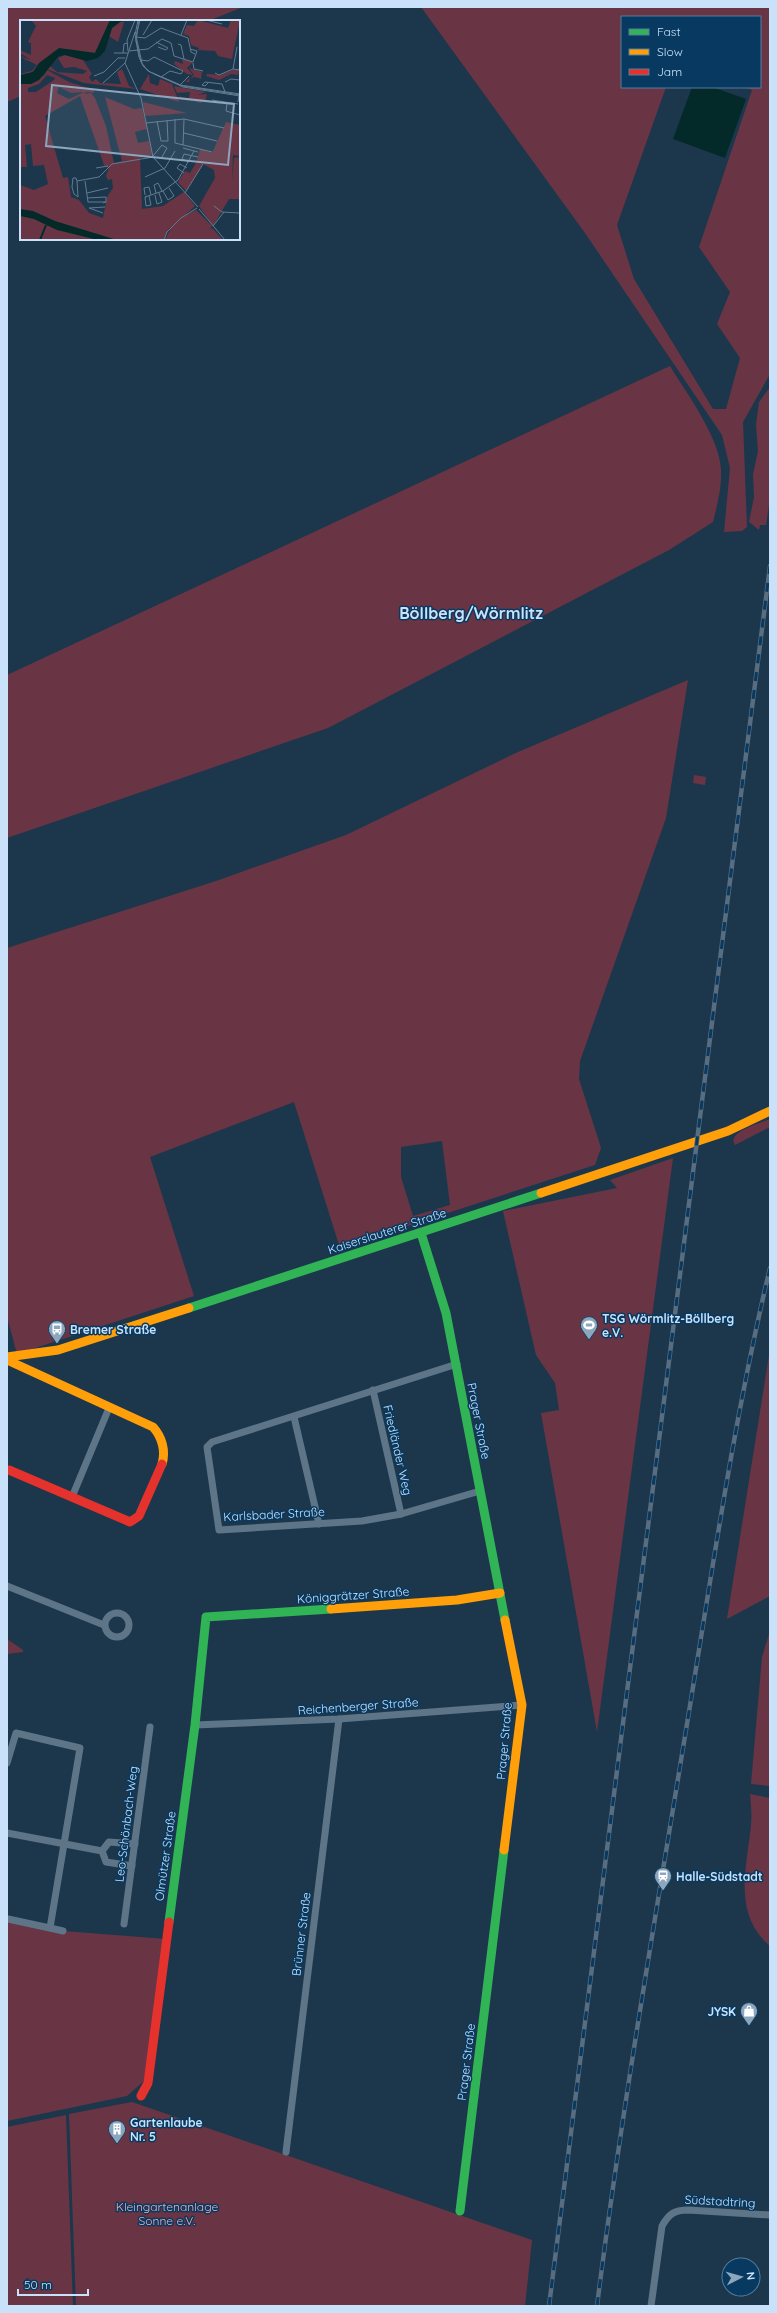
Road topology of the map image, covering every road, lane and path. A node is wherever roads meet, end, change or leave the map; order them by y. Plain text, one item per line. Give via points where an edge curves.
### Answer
1 (770, 1111) edge
2 (421, 1233) junction
3 (7, 1357) edge
4 (7, 1360) edge
5 (456, 1364) junction
6 (373, 1390) junction
7 (110, 1408) junction
8 (294, 1417) junction
9 (9, 1470) dead end
10 (480, 1491) junction
11 (72, 1497) junction
12 (401, 1514) junction
13 (319, 1524) junction
14 (7, 1586) edge
15 (500, 1593) junction
16 (206, 1617) joint
17 (104, 1625) dead end
18 (522, 1706) junction
19 (339, 1719) junction
20 (195, 1725) junction
21 (150, 1727) dead end
22 (7, 1763) edge
23 (7, 1833) edge
24 (134, 1844) junction
25 (64, 1845) junction
26 (102, 1851) junction
27 (132, 1866) junction
28 (8, 1919) edge
29 (124, 1924) dead end
30 (50, 1928) junction
31 (63, 1931) dead end
32 (141, 2096) dead end
33 (286, 2152) dead end
34 (460, 2211) dead end
35 (770, 2215) edge
36 (651, 2306) edge

1 - 2 street, Kaiserslauterer Straße via 725,1132
2 - 3 street, Kaiserslauterer Straße via 58,1350
2 - 5 street, Prager Straße via 446,1313
4 - 7 street
5 - 6 street, Karlsbader Straße
5 - 10 street, Prager Straße
6 - 8 street, Karlsbader Straße
6 - 12 street, Friedländer Weg
7 - 11 street
7 - 11 street via 153,1427 160,1435 163,1462 139,1516 130,1522
8 - 13 street
8 - 13 street, Karlsbader Straße via 212,1442 207,1447 220,1530
9 - 11 street
10 - 12 street, Karlsbader Straße
10 - 15 street, Prager Straße
12 - 13 street, Karlsbader Straße via 362,1521
14 - 17 street
15 - 16 street, Königgrätzer Straße via 457,1600
15 - 18 street, Prager Straße
16 - 20 street, Olmützer Straße
18 - 19 street, Reichenberger Straße
18 - 34 street, Prager Straße
19 - 20 street, Reichenberger Straße
19 - 33 street, Brünner Straße
20 - 32 street, Olmützer Straße via 148,2083
21 - 24 street, Leo-Schönbach-Weg
22 - 25 street via 16,1733 80,1748
23 - 25 street
24 - 26 street via 109,1842
24 - 27 street, Leo-Schönbach-Weg
25 - 26 street
25 - 30 street
26 - 27 street via 106,1862
27 - 29 street, Leo-Schönbach-Weg
28 - 30 street
30 - 31 street
35 - 36 street, Südstadtring via 678,2210 668,2215 662,2226

